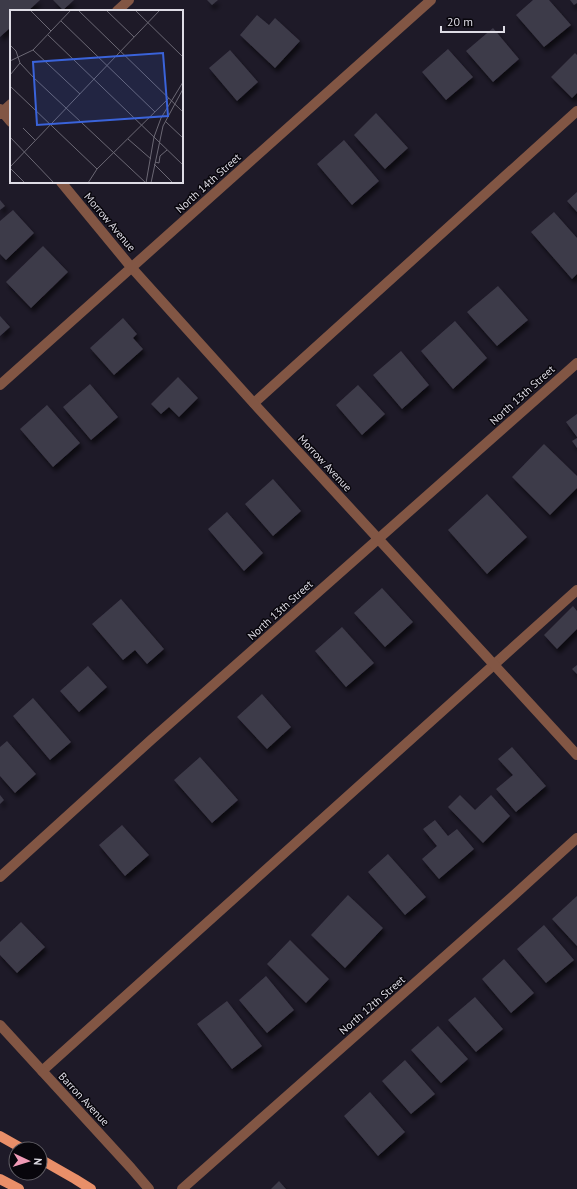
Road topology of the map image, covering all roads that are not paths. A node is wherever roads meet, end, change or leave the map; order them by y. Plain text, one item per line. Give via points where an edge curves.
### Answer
1 (129, 0) edge
2 (431, 0) edge
3 (118, 10) edge
4 (10, 105) edge
5 (577, 111) edge
6 (1, 112) edge
7 (10, 121) edge
8 (62, 183) edge
9 (131, 267) junction
10 (577, 363) edge
11 (0, 385) edge
12 (254, 403) junction
13 (378, 539) junction
14 (577, 590) edge
15 (494, 665) junction
16 (577, 756) edge
17 (577, 838) edge
18 (0, 877) edge
19 (0, 1025) edge
20 (42, 1071) junction
21 (0, 1136) edge
22 (9, 1141) edge
23 (48, 1164) edge
24 (0, 1179) edge
25 (19, 1189) edge
26 (91, 1189) edge
27 (148, 1189) edge
28 (182, 1189) edge

1 - 3 street
2 - 9 street, North 14th Street
4 - 6 street
5 - 12 street
6 - 7 street
8 - 9 street, Morrow Avenue
9 - 11 street, North 14th Street
9 - 12 street, Morrow Avenue
10 - 13 street, North 13th Street
12 - 13 street, Morrow Avenue
13 - 15 street, Morrow Avenue
13 - 18 street, North 13th Street
14 - 15 street
15 - 16 street, Morrow Avenue
15 - 20 street
17 - 28 street, North 12th Street
19 - 20 street, Barron Avenue
20 - 27 street, Barron Avenue
21 - 22 main road
23 - 26 main road
24 - 25 main road

